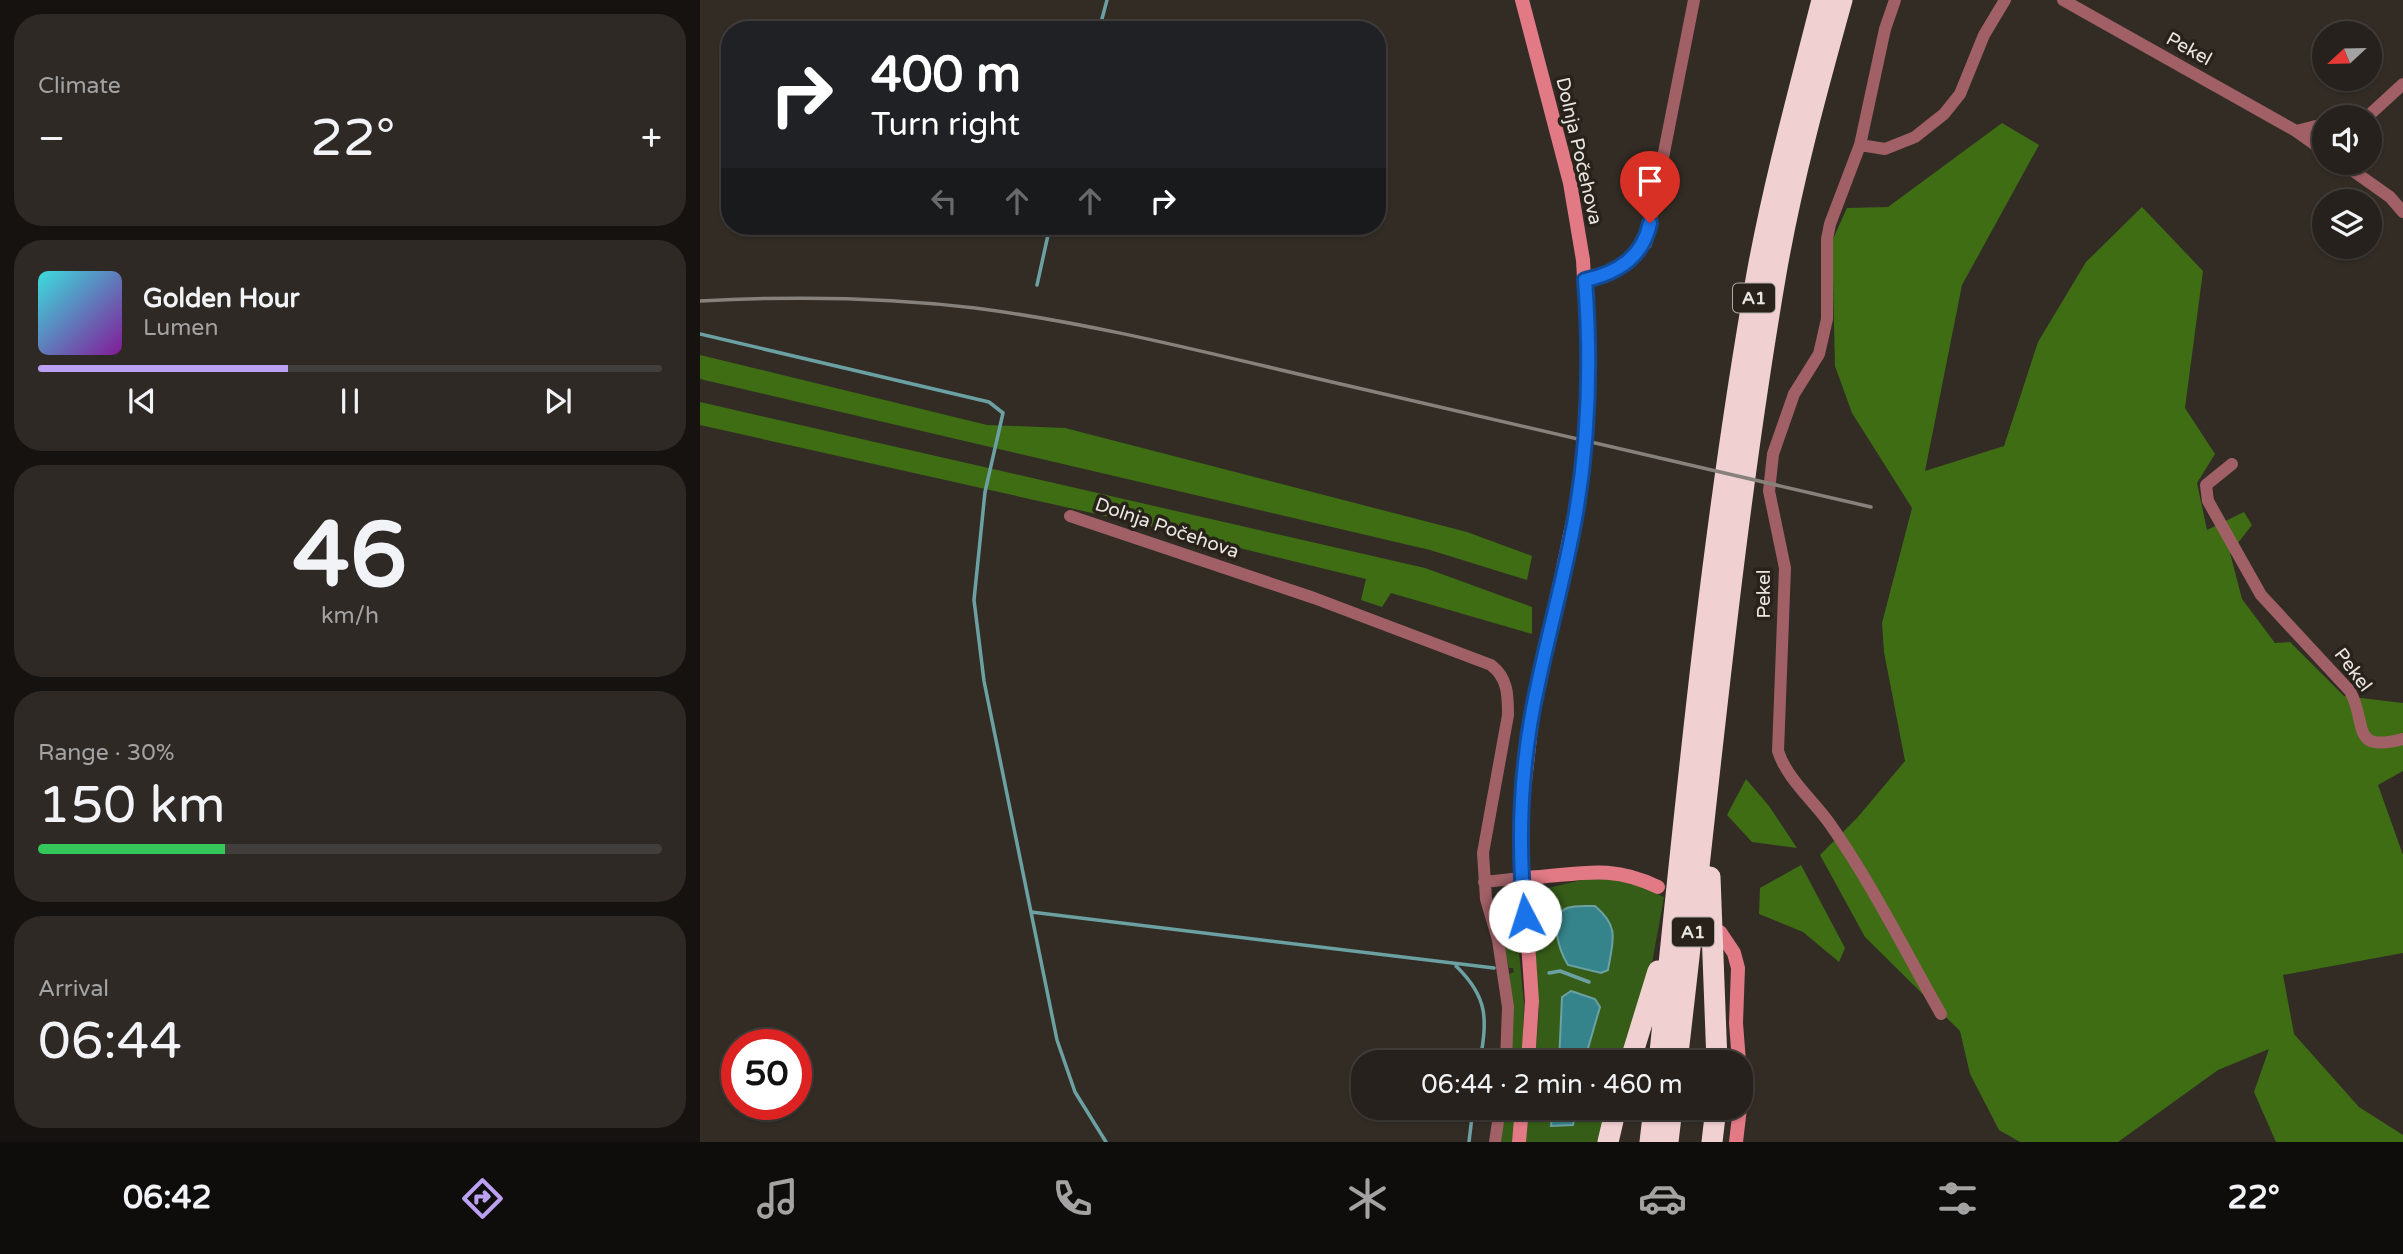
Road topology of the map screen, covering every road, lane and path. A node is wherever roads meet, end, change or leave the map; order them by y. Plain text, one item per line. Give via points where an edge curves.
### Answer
1 (1522, 0) edge
2 (1694, 0) edge
3 (1822, 0) edge
4 (1842, 0) edge
5 (1895, 0) edge
6 (2006, 0) edge
7 (2063, 0) edge
8 (2403, 84) edge
9 (2380, 105) edge
10 (2312, 127) edge
11 (2296, 131) junction
12 (2312, 142) edge
13 (1860, 145) junction
14 (2359, 175) edge
15 (2403, 212) edge
16 (1585, 280) junction
17 (2232, 464) dead end
18 (1070, 516) dead end
19 (2403, 739) edge
20 (1708, 803) junction
21 (1522, 878) junction
22 (1484, 882) junction
23 (1667, 887) junction
24 (1720, 932) dead end
25 (1941, 1014) dead end
26 (1506, 1050) edge
27 (1529, 1050) edge
28 (1634, 1050) edge
29 (1660, 1050) edge
30 (1678, 1050) edge
31 (1716, 1050) edge
32 (1738, 1050) edge
33 (1498, 1120) edge
34 (1521, 1120) edge
35 (1613, 1120) edge
36 (1656, 1120) edge
37 (1667, 1120) edge
38 (1715, 1120) edge
39 (1739, 1120) edge
40 (1659, 1138) edge
41 (1495, 1142) edge
42 (1518, 1142) edge
43 (1608, 1142) edge
44 (1713, 1142) edge
45 (1736, 1142) edge

1 - 16 main road, Dolnja Počehova via 1570,183
2 - 16 street via 1646,244 1616,269
3 - 23 highway, A1 via 1780,163 1749,325
4 - 20 highway, A1 via 1776,271 1734,565
5 - 13 street, Pekel
6 - 13 street via 1984,36 1960,94 1944,114 1915,137 1885,149
7 - 11 street, Pekel
8 - 9 street
10 - 11 street
11 - 12 street, Pekel
13 - 25 street, Pekel via 1830,224 1827,319 1819,354 1794,394 1773,454 1769,491 1785,568 1778,751 1783,767 1830,823 1856,864
14 - 15 street
16 - 21 main road, Dolnja Počehova via 1586,433 1576,516 1532,711 1520,825
17 - 19 street, Pekel via 2206,485 2208,501 2261,595 2350,691 2366,741
18 - 22 street, Dolnja Počehova via 1314,598 1492,665 1502,674 1508,715 1483,853
20 - 30 highway, A1
20 - 31 highway via 1715,828 1709,880
21 - 22 street
21 - 23 main road via 1610,871
21 - 27 main road, Dolnja Počehova via 1532,1001
22 - 26 street via 1504,975
23 - 28 highway via 1661,963
23 - 29 highway, A1
24 - 32 main road via 1738,968
33 - 41 street
34 - 42 main road
35 - 43 highway
36 - 40 highway
37 - 40 highway
38 - 44 highway
39 - 45 main road

